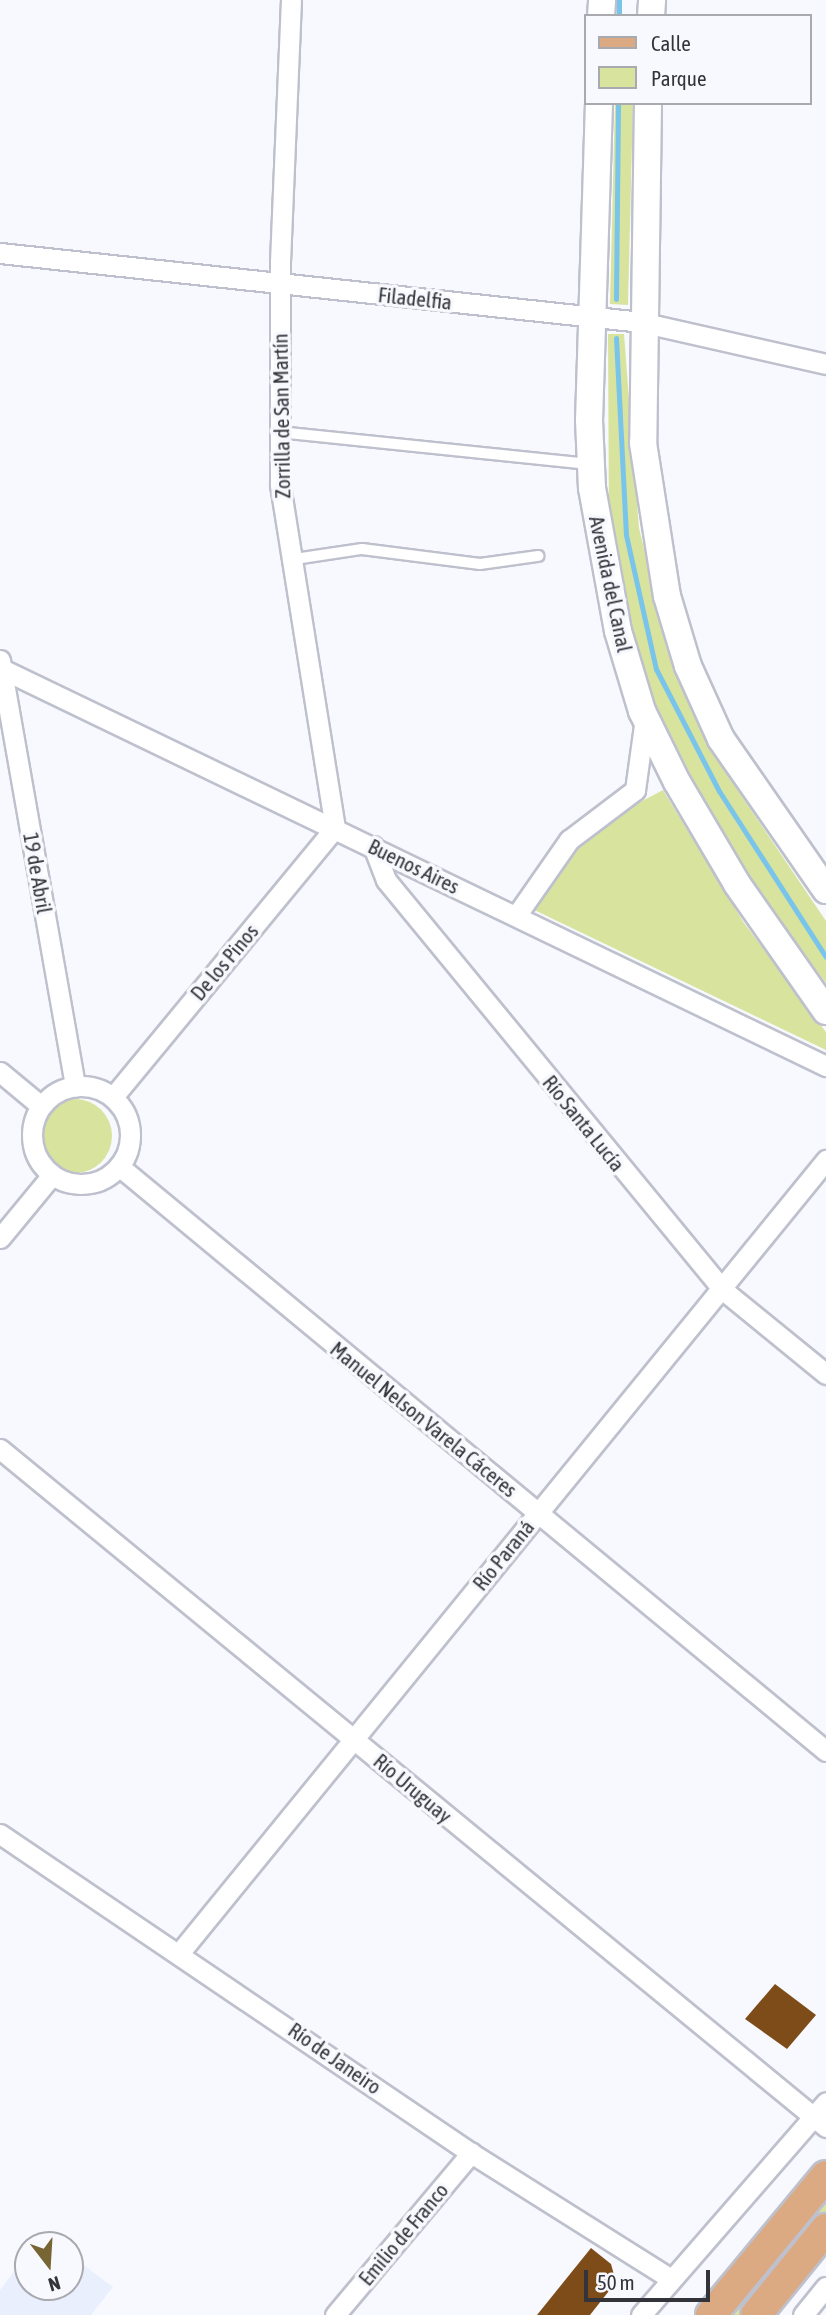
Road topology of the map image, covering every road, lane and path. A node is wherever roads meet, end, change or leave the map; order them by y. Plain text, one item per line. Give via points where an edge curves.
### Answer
1 (291, 0) edge
2 (598, 105) edge
3 (648, 105) edge
4 (0, 253) edge
5 (280, 284) junction
6 (592, 317) junction
7 (641, 322) junction
8 (826, 364) edge
9 (278, 432) junction
10 (591, 464) junction
11 (538, 556) dead end
12 (288, 560) junction
13 (1, 666) edge
14 (645, 718) junction
15 (335, 828) junction
16 (373, 846) junction
17 (826, 890) edge
18 (516, 916) junction
19 (826, 1012) edge
20 (826, 1066) edge
21 (0, 1072) edge
22 (75, 1086) junction
23 (113, 1097) junction
24 (41, 1106) junction
25 (826, 1160) edge
26 (120, 1167) junction
27 (52, 1175) junction
28 (0, 1238) edge
29 (723, 1290) junction
30 (826, 1374) edge
31 (0, 1449) edge
32 (538, 1513) junction
33 (354, 1739) junction
34 (826, 1751) edge
35 (0, 1834) edge
36 (181, 1951) junction
37 (826, 2102) edge
38 (809, 2115) junction
39 (826, 2127) edge
40 (471, 2153) junction
41 (826, 2176) edge
42 (826, 2229) edge
43 (671, 2279) junction
44 (826, 2287) edge
45 (335, 2315) edge
46 (641, 2315) edge
47 (711, 2315) edge
48 (756, 2315) edge
49 (803, 2315) edge

1 - 5 street, Zorrilla de San Martín
2 - 6 street, Avenida del Canal
3 - 7 street
4 - 5 street, Filadelfia
5 - 6 street, Filadelfia
5 - 9 street, Zorrilla de San Martín
6 - 7 street, Filadelfia
6 - 10 street, Avenida del Canal
7 - 8 street, Filadelfia
7 - 17 street via 650,521 688,666 721,738
9 - 10 lane
9 - 12 street, Zorrilla de San Martín
10 - 14 street, Avenida del Canal via 614,614
11 - 12 lane via 480,564 362,549
12 - 15 street, Zorrilla de San Martín via 330,768
13 - 15 street, Buenos Aires
13 - 22 street, 19 de Abril
14 - 18 street via 635,789 569,840
14 - 19 street, Avenida del Canal via 737,884
15 - 16 street, Buenos Aires
15 - 23 street, De los Pinos
16 - 18 street, Buenos Aires
16 - 29 street, Río Santa Lucía via 386,880
18 - 20 street, Buenos Aires
21 - 24 street
22 - 23 street
22 - 24 street
23 - 26 street via 130,1130
24 - 27 street via 32,1135
25 - 29 street, Río Paraná
26 - 27 street via 80,1185
26 - 32 street, Manuel Nelson Varela Cáceres
27 - 28 street
29 - 30 street, Río Santa Lucía
29 - 32 street, Río Paraná
31 - 33 street, Río Uruguay
32 - 33 street, Río Paraná
32 - 34 street, Manuel Nelson Varela Cáceres
33 - 36 street, Río Paraná
33 - 38 street, Río Uruguay
35 - 36 street, Río de Janeiro
36 - 40 street, Río de Janeiro
37 - 38 street
38 - 39 street, Río Uruguay
38 - 43 street
40 - 43 street, Río de Janeiro
40 - 45 street, Emilio de Franco
41 - 47 main road
42 - 48 main road
43 - 46 street
44 - 49 street

